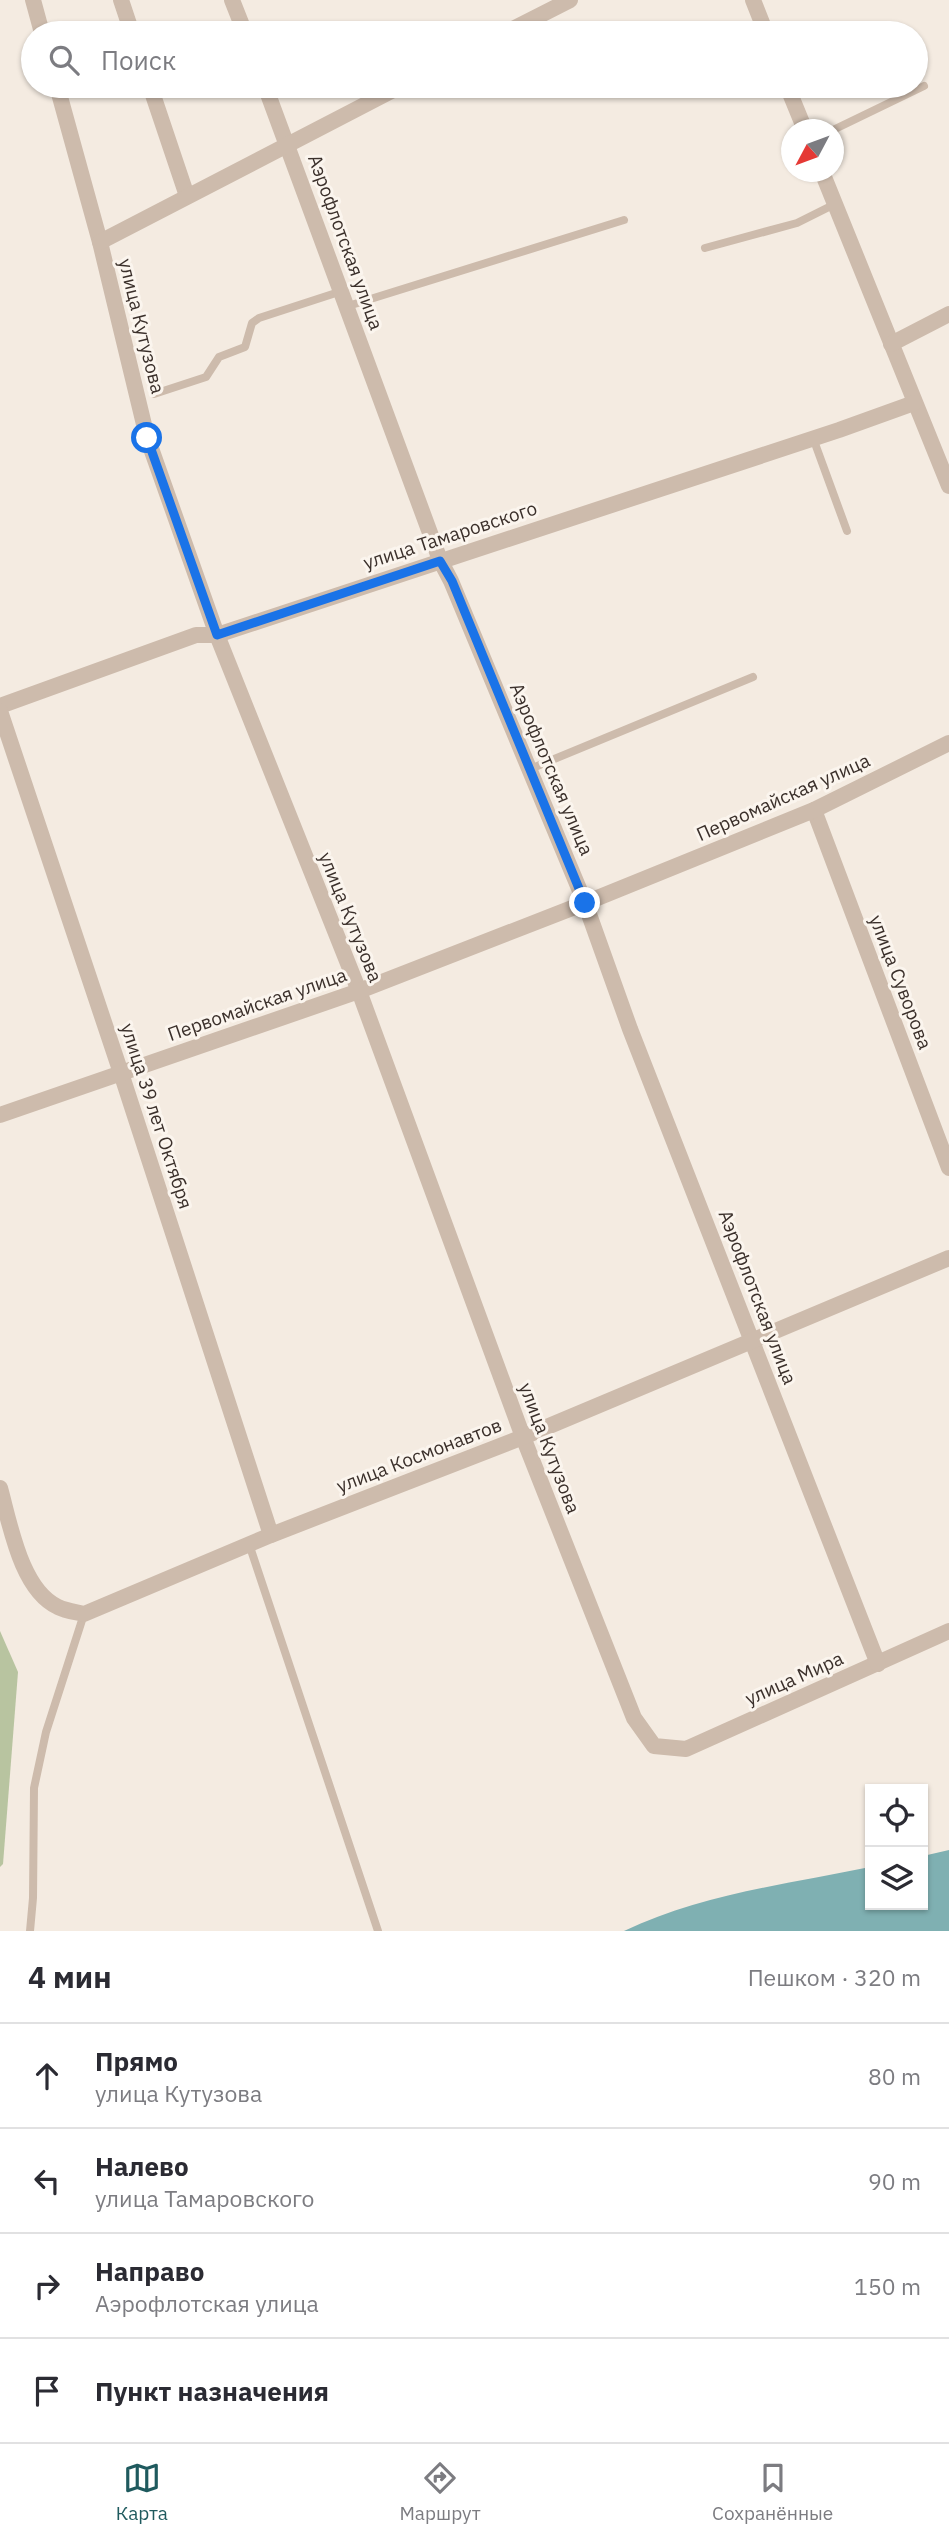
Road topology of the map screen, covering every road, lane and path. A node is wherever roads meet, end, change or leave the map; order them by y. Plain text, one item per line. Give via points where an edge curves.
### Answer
1 (33, 0) edge
2 (121, 0) edge
3 (232, 0) edge
4 (570, 0) edge
5 (753, 0) edge
6 (39, 21) edge
7 (128, 21) edge
8 (240, 21) edge
9 (529, 21) edge
10 (761, 21) edge
11 (60, 98) edge
12 (154, 98) edge
13 (270, 98) edge
14 (377, 98) edge
15 (792, 98) edge
16 (899, 98) edge
17 (800, 119) edge
18 (844, 125) edge
19 (287, 143) junction
20 (826, 182) edge
21 (187, 196) junction
22 (835, 204) junction
23 (624, 220) dead end
24 (100, 242) junction
25 (705, 248) dead end
26 (345, 298) junction
27 (949, 314) edge
28 (891, 344) junction
29 (154, 394) dead end
30 (914, 402) junction
31 (813, 438) junction
32 (949, 486) edge
33 (847, 531) dead end
34 (440, 561) junction
35 (217, 635) junction
36 (753, 677) dead end
37 (0, 709) edge
38 (949, 743) edge
39 (530, 769) junction
40 (814, 810) junction
41 (585, 903) junction
42 (359, 991) junction
43 (121, 1073) junction
44 (0, 1115) edge
45 (949, 1168) edge
46 (949, 1258) edge
47 (753, 1340) junction
48 (523, 1437) junction
49 (0, 1488) edge
50 (271, 1535) junction
51 (249, 1544) junction
52 (85, 1614) junction
53 (949, 1631) edge
54 (878, 1664) junction
55 (654, 1746) joint
56 (30, 1931) edge
57 (378, 1931) edge

1 - 6 street
2 - 7 street
3 - 8 street
4 - 9 street
5 - 10 street
11 - 24 street, улица Кутузова
12 - 21 street
13 - 19 street, Аэрофлотская улица
14 - 19 street
15 - 17 street
16 - 18 lane
19 - 21 street
19 - 26 street, Аэрофлотская улица
20 - 22 street
21 - 24 street
22 - 25 lane via 797,223
22 - 28 street
23 - 26 lane
24 - 35 street, улица Кутузова via 147,438
26 - 29 lane via 259,318 252,323 246,347 219,357 206,377
26 - 34 street, Аэрофлотская улица
27 - 28 street
28 - 30 street
30 - 31 street, улица Тамаровского
30 - 32 street
31 - 33 lane
31 - 34 street, улица Тамаровского
34 - 35 street, улица Тамаровского
34 - 39 street, Аэрофлотская улица
35 - 37 street, улица Тамаровского via 196,635
35 - 42 street, улица Кутузова
36 - 39 lane
37 - 43 street, улица 39 лет Октября
38 - 40 street, Первомайская улица
39 - 41 street, Аэрофлотская улица
40 - 41 street, Первомайская улица
40 - 45 street, улица Суворова
41 - 42 street, Первомайская улица
41 - 47 street, Аэрофлотская улица
42 - 43 street, Первомайская улица
42 - 48 street, улица Кутузова
43 - 44 street, Первомайская улица
43 - 50 street, улица 39 лет Октября
46 - 47 street, улица Космонавтов
47 - 48 street, улица Космонавтов
47 - 54 street, Аэрофлотская улица
48 - 50 street, улица Космонавтов
48 - 55 street, улица Кутузова via 634,1718
49 - 52 street via 23,1565 40,1595 58,1608
50 - 51 street, улица Космонавтов
51 - 52 street, улица Космонавтов
51 - 57 lane
52 - 56 lane via 46,1732 34,1788
53 - 54 street, улица Мира
54 - 55 street, улица Мира via 685,1749

